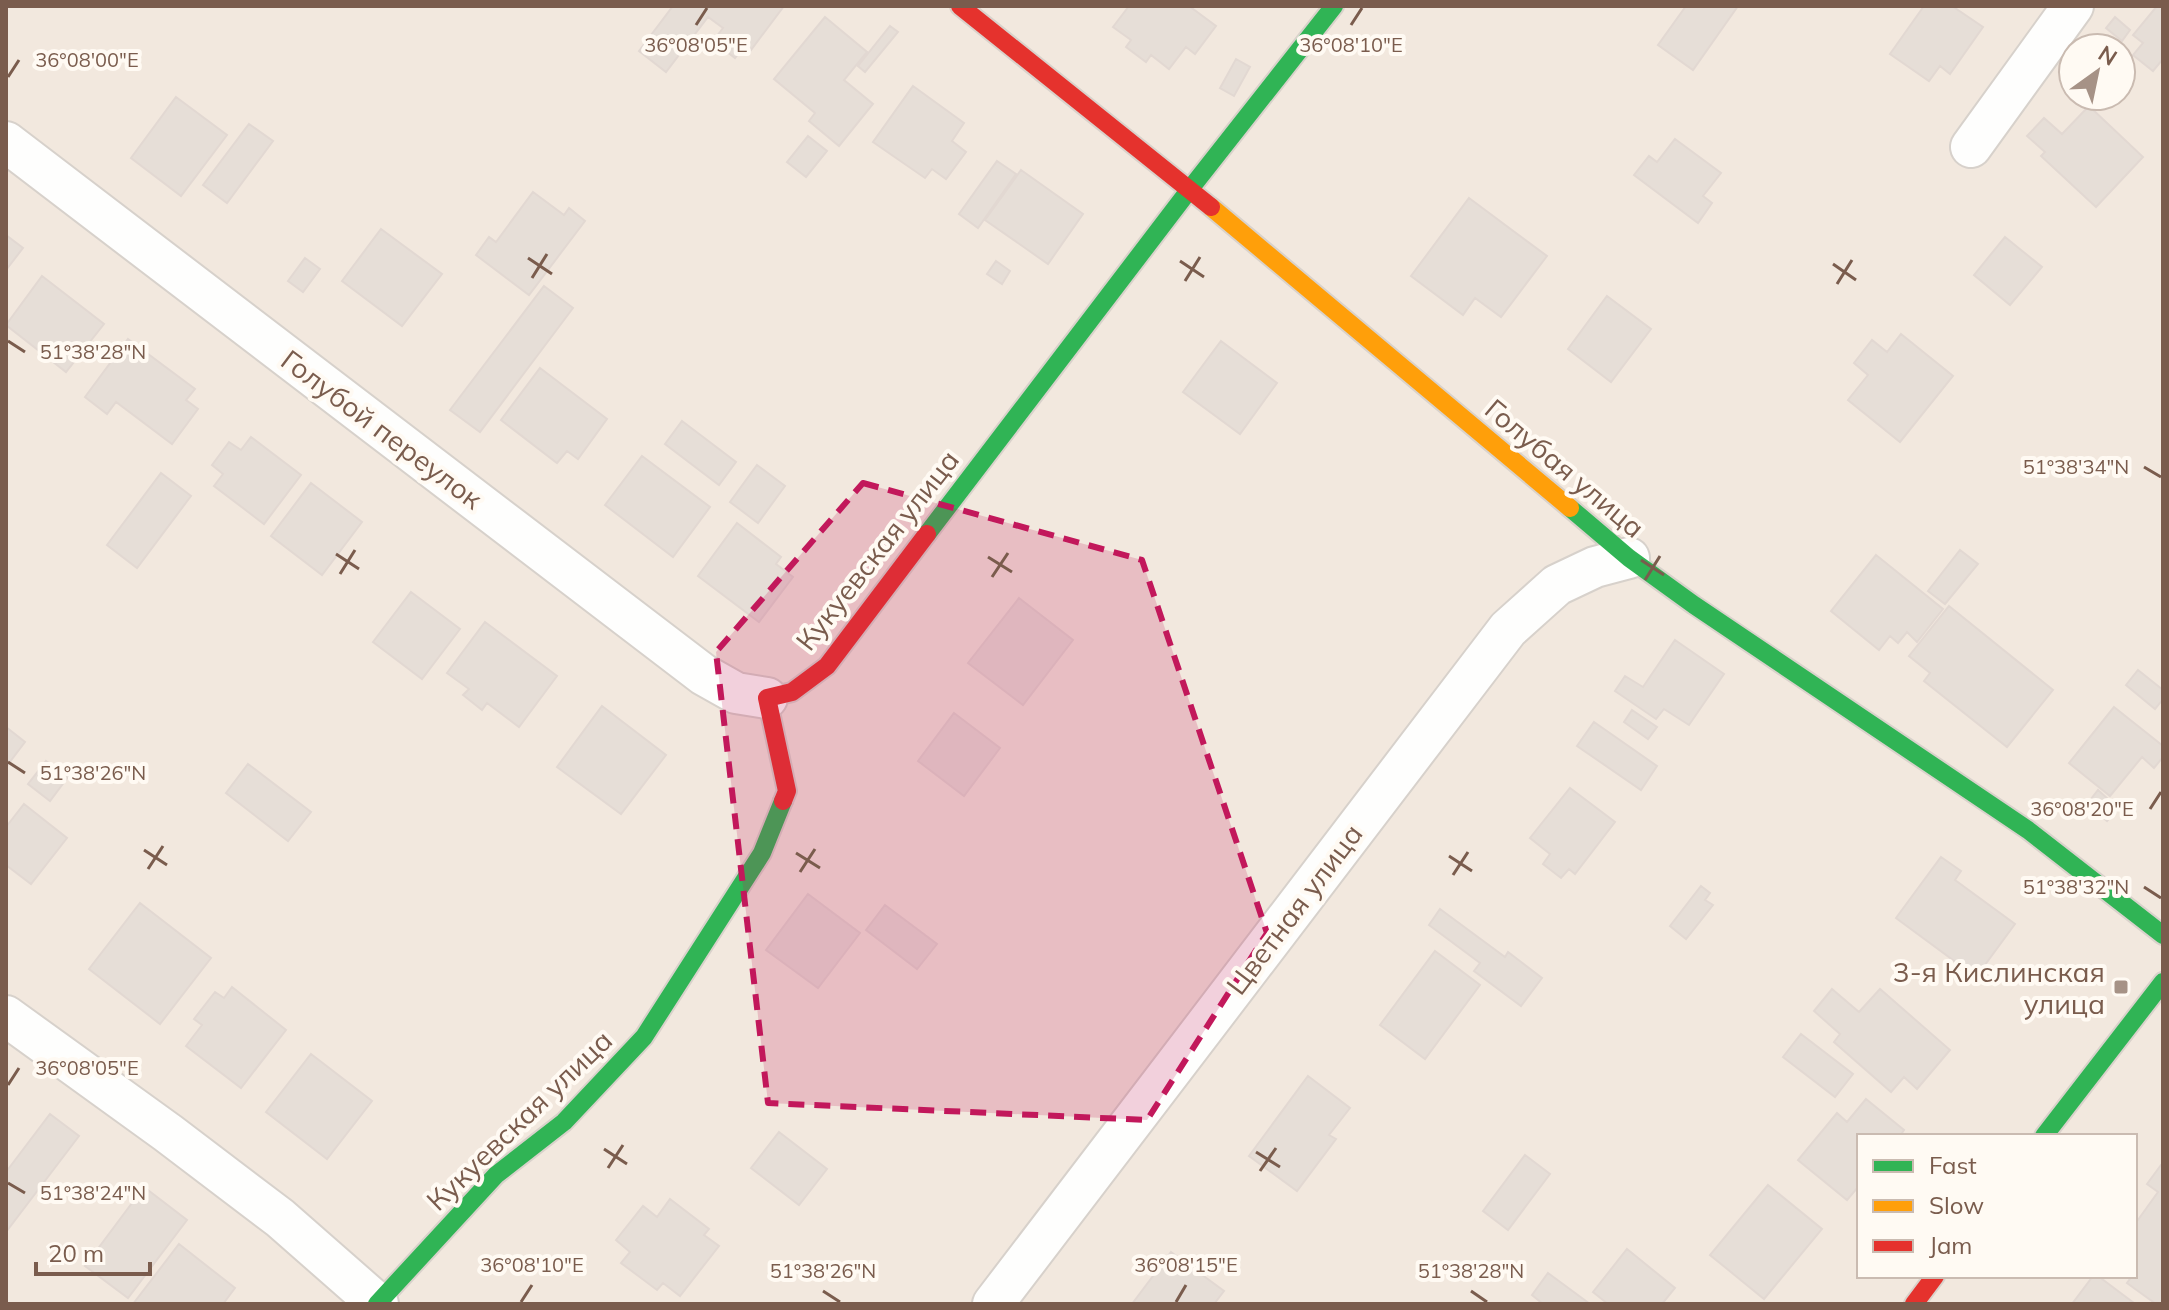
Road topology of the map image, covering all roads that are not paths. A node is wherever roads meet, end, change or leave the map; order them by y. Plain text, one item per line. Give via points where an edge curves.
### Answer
1 (960, 6) edge
2 (1334, 6) edge
3 (2073, 6) edge
4 (6, 142) edge
5 (1971, 147) dead end
6 (1190, 189) junction
7 (1629, 558) junction
8 (767, 698) junction
9 (2163, 935) edge
10 (2163, 982) edge
11 (6, 1016) edge
12 (2046, 1134) edge
13 (1934, 1278) edge
14 (378, 1304) edge
15 (993, 1304) edge
16 (1914, 1304) edge

1 - 6 street, Голубая улица
2 - 6 street, Кукуевская улица
3 - 5 street
4 - 8 street, Голубой переулок via 704,675 736,693
6 - 7 street, Голубая улица
6 - 8 street, Кукуевская улица via 827,666 792,692
7 - 9 street, Голубая улица via 2028,830
7 - 15 street, Цветная улица via 1557,585 1508,629
8 - 14 street, Кукуевская улица via 787,791 762,853 644,1037 564,1122 496,1175
10 - 12 street
11 - 14 street via 280,1218
13 - 16 street

